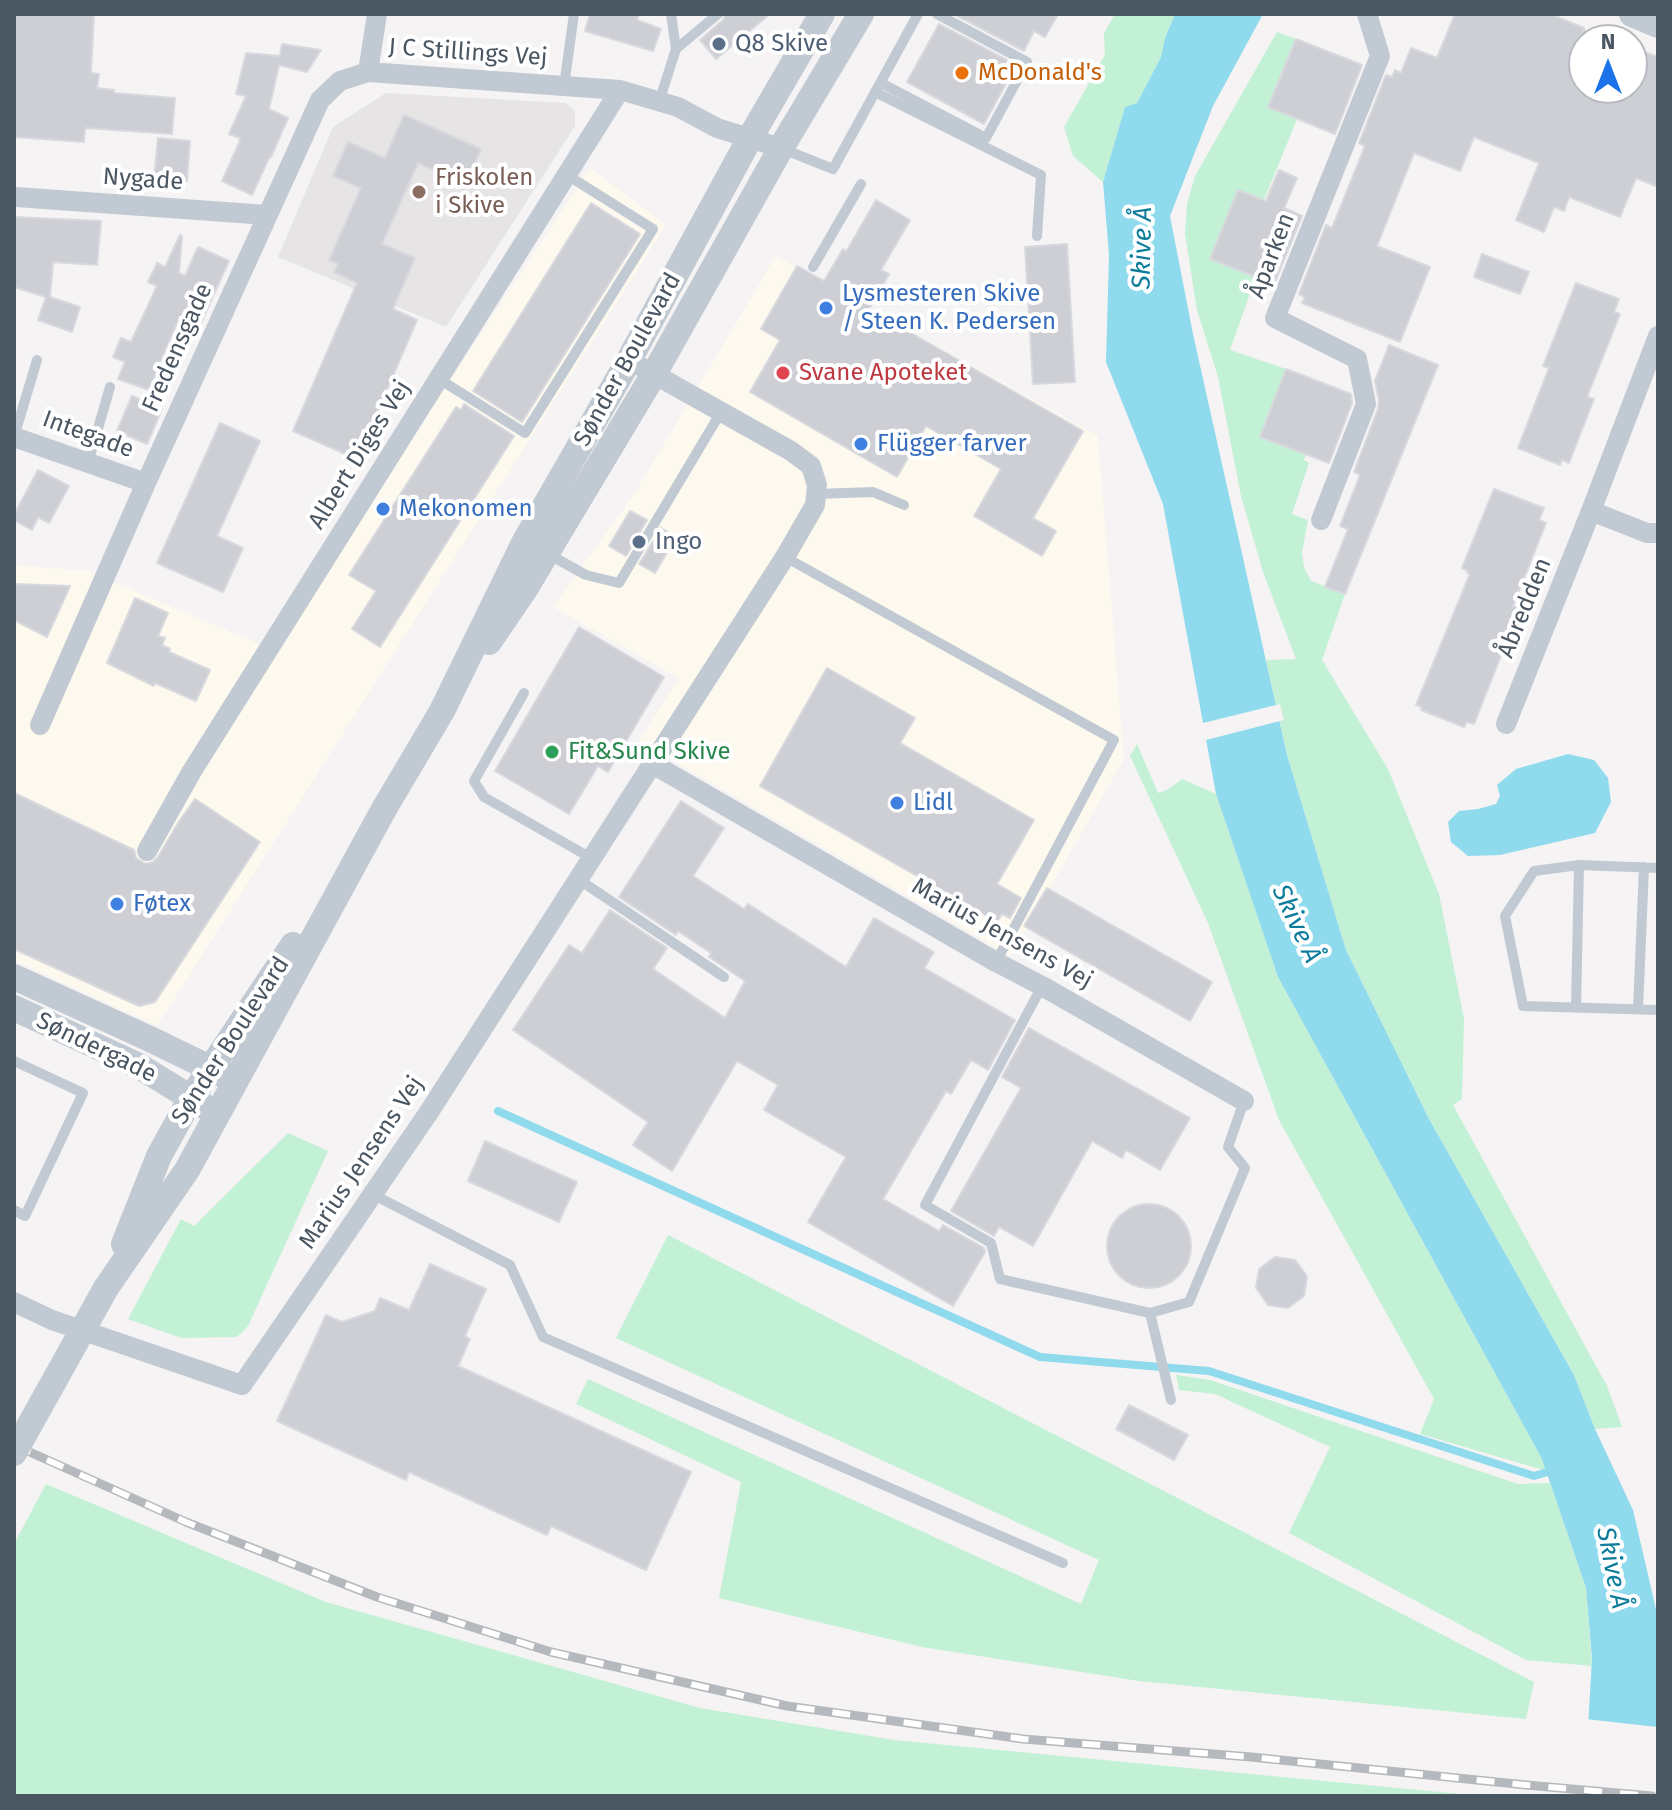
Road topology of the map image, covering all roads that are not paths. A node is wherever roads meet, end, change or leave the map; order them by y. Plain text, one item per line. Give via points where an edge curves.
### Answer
1 (377, 14) edge
2 (574, 14) edge
3 (671, 14) edge
4 (718, 14) edge
5 (822, 14) edge
6 (861, 14) edge
7 (918, 14) edge
8 (937, 14) edge
9 (1367, 14) edge
10 (1632, 14) edge
11 (1658, 25) edge
12 (676, 49) junction
13 (368, 72) junction
14 (564, 86) junction
15 (878, 87) junction
16 (620, 90) junction
17 (659, 102) junction
18 (750, 138) junction
19 (781, 148) junction
20 (567, 175) junction
21 (861, 184) dead end
22 (16, 197) edge
23 (267, 215) junction
24 (1037, 236) dead end
25 (813, 267) dead end
26 (1658, 336) edge
27 (37, 360) dead end
28 (629, 360) junction
29 (654, 374) junction
30 (439, 379) junction
31 (110, 387) dead end
32 (721, 412) junction
33 (14, 437) edge
34 (88, 463) junction
35 (146, 483) junction
36 (816, 494) junction
37 (904, 505) dead end
38 (1591, 511) junction
39 (1321, 520) dead end
40 (1658, 533) edge
41 (536, 547) junction
42 (785, 557) junction
43 (524, 693) dead end
44 (1506, 724) dead end
45 (40, 725) dead end
46 (651, 763) junction
47 (384, 809) junction
48 (147, 851) dead end
49 (591, 858) junction
50 (1579, 865) junction
51 (1644, 867) junction
52 (1658, 868) edge
53 (578, 879) junction
54 (996, 962) junction
55 (14, 977) edge
56 (724, 977) dead end
57 (1042, 986) junction
58 (14, 1008) edge
59 (1576, 1008) junction
60 (1638, 1009) junction
61 (1658, 1010) edge
62 (14, 1061) edge
63 (209, 1068) junction
64 (235, 1081) junction
65 (191, 1098) junction
66 (1244, 1101) joint
67 (217, 1115) junction
68 (372, 1194) junction
69 (14, 1210) edge
70 (106, 1288) junction
71 (14, 1302) edge
72 (1150, 1313) junction
73 (1171, 1400) dead end
74 (14, 1453) edge
75 (1063, 1563) dead end

1 - 13 street
2 - 14 lane, J C Stillings Vej
3 - 12 lane
4 - 12 lane
5 - 18 street, Sønder Boulevard
6 - 19 street, Sønder Boulevard
7 - 15 lane
8 - 15 lane via 1027,62 986,138
9 - 39 street, Åparken via 1380,56 1275,318 1357,359 1366,404
10 - 11 street
12 - 17 lane
13 - 14 street, J C Stillings Vej
13 - 23 street, Fredensgade via 340,81 320,100
14 - 16 street, J C Stillings Vej
15 - 19 lane via 833,169
15 - 24 lane via 1041,175
16 - 17 street, J C Stillings Vej
16 - 20 street, Albert Diges Vej
17 - 18 street, J C Stillings Vej
18 - 19 street, J C Stillings Vej
18 - 28 street, Sønder Boulevard
19 - 29 street, Sønder Boulevard
20 - 30 street, Albert Diges Vej
20 - 30 lane via 653,229 525,433
21 - 25 lane
22 - 23 street, Nygade
23 - 35 street, Fredensgade
26 - 38 street, Åbredden
27 - 33 lane
28 - 29 street
28 - 41 street, Sønder Boulevard
29 - 32 street
29 - 41 street, Sønder Boulevard
30 - 48 street, Albert Diges Vej
31 - 34 lane
32 - 36 street via 811,466
32 - 41 lane via 619,583 586,575
33 - 34 street, Integade
34 - 35 street, Integade
35 - 45 street, Fredensgade
36 - 37 lane via 873,492
36 - 42 street, Marius Jensens Vej
38 - 40 street
38 - 44 street, Åbredden
41 - 47 street, Sønder Boulevard
42 - 46 street, Marius Jensens Vej
42 - 54 lane via 1114,740
43 - 49 lane via 474,781 484,797
46 - 49 street, Marius Jensens Vej
46 - 54 street, Marius Jensens Vej
47 - 63 street, Sønder Boulevard
47 - 64 street, Sønder Boulevard
49 - 53 street, Marius Jensens Vej
50 - 51 lane
50 - 59 lane
50 - 59 lane via 1534,871 1505,916 1523,1006
51 - 52 lane
51 - 60 lane
53 - 56 lane
53 - 68 street, Marius Jensens Vej
54 - 57 street, Marius Jensens Vej
55 - 63 street, Søndergade
57 - 66 street, Marius Jensens Vej
57 - 72 lane via 925,1205 991,1243 1000,1279
58 - 65 street, Søndergade via 139,1066
59 - 60 lane
60 - 61 lane
62 - 69 lane via 83,1093 25,1216
63 - 64 street, Søndergade
63 - 65 street, Sønder Boulevard
64 - 67 street, Sønder Boulevard
65 - 67 street, Søndergade
65 - 70 street, Sønder Boulevard via 159,1156
66 - 72 lane via 1228,1147 1245,1168 1189,1302
67 - 70 street, Sønder Boulevard via 187,1170
68 - 71 street, Marius Jensens Vej via 242,1385
68 - 75 lane via 510,1265 543,1337
70 - 74 street, Sønder Boulevard, bridge
72 - 73 lane

